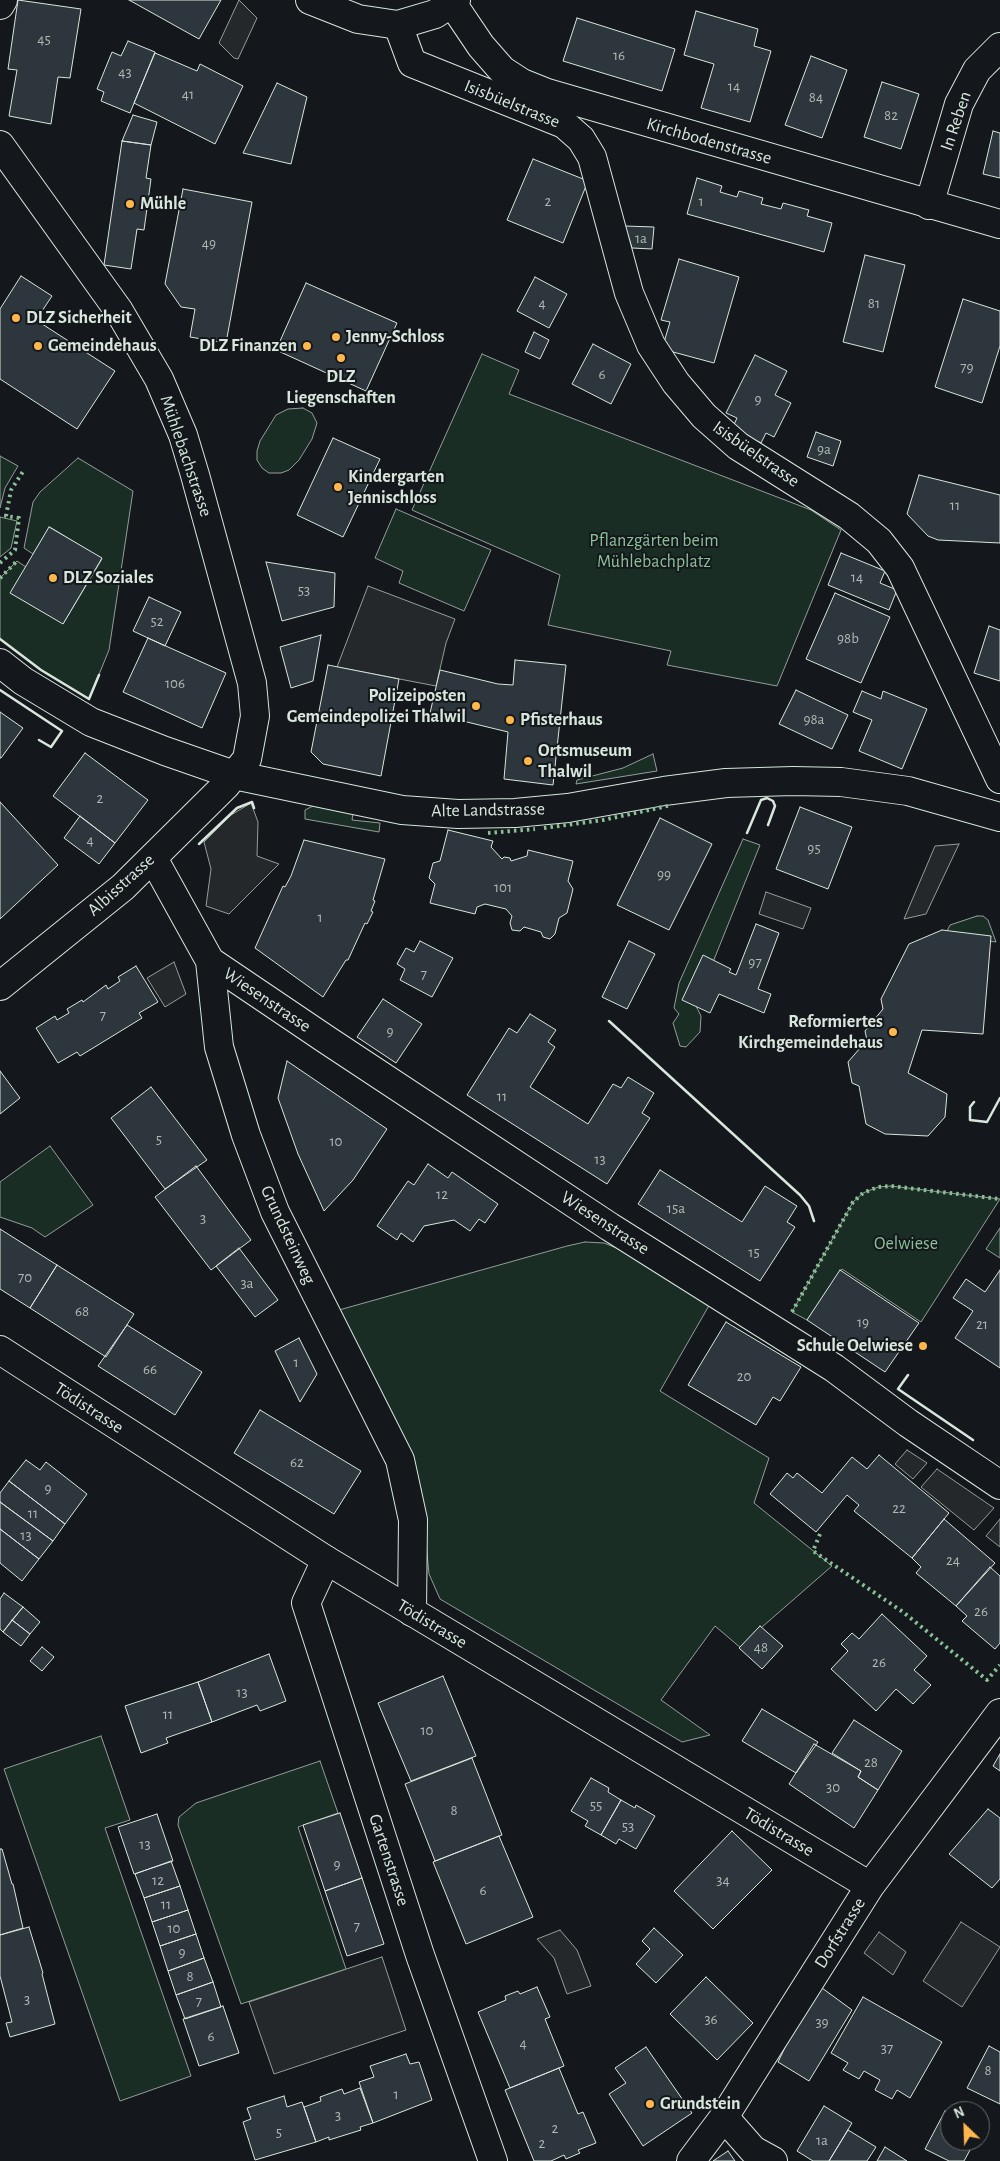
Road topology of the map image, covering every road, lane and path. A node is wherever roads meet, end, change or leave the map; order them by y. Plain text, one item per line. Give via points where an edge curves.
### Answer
1 (2, 0) edge
2 (310, 0) edge
3 (454, 2) edge
4 (0, 4) edge
5 (398, 25) junction
6 (1000, 47) edge
7 (0, 145) edge
8 (930, 205) junction
9 (1000, 224) edge
10 (0, 663) edge
11 (234, 775) junction
12 (1000, 779) edge
13 (1000, 817) edge
14 (153, 858) junction
15 (210, 961) junction
16 (0, 986) edge
17 (0, 1350) edge
18 (1000, 1485) edge
19 (326, 1560) junction
20 (412, 1612) junction
21 (1000, 1713) edge
22 (870, 1886) junction
23 (724, 2117) junction
24 (761, 2157) edge
25 (492, 2161) edge
26 (691, 2161) edge

1 - 4 street
2 - 5 street via 358,19
3 - 5 street via 435,14
3 - 8 street, Kirchbodenstrasse via 502,70 547,93
5 - 12 street, Isisbüelstrasse via 412,63 564,124 581,139 592,158 629,293 650,345 704,416 738,446 849,516 878,541 900,568
6 - 8 street, In Reben via 977,70 958,104
7 - 11 street, Mühlebachstrasse via 119,311 159,379 183,435 252,683 255,716 252,741 247,758
8 - 9 street, Kirchbodenstrasse
10 - 11 street, Alte Landstrasse via 23,681 91,722
11 - 13 street, Alte Landstrasse via 402,810 492,814 568,808 664,790 726,783 840,782 908,791
11 - 14 street, Albisstrasse
14 - 15 street, Grundsteinweg
14 - 16 street, Albisstrasse via 123,888
15 - 18 street, Wiesenstrasse via 610,1227 834,1368
15 - 20 street, Grundsteinweg via 219,1047 249,1143 280,1221 400,1460 413,1520
17 - 19 street, Tödistrasse
19 - 20 street, Tödistrasse
19 - 25 street, Gartenstrasse via 306,1603 414,1936
20 - 22 street, Tödistrasse
21 - 22 street, Dorfstrasse
22 - 23 street, Dorfstrasse
23 - 24 street
23 - 26 street, Dorfstrasse

